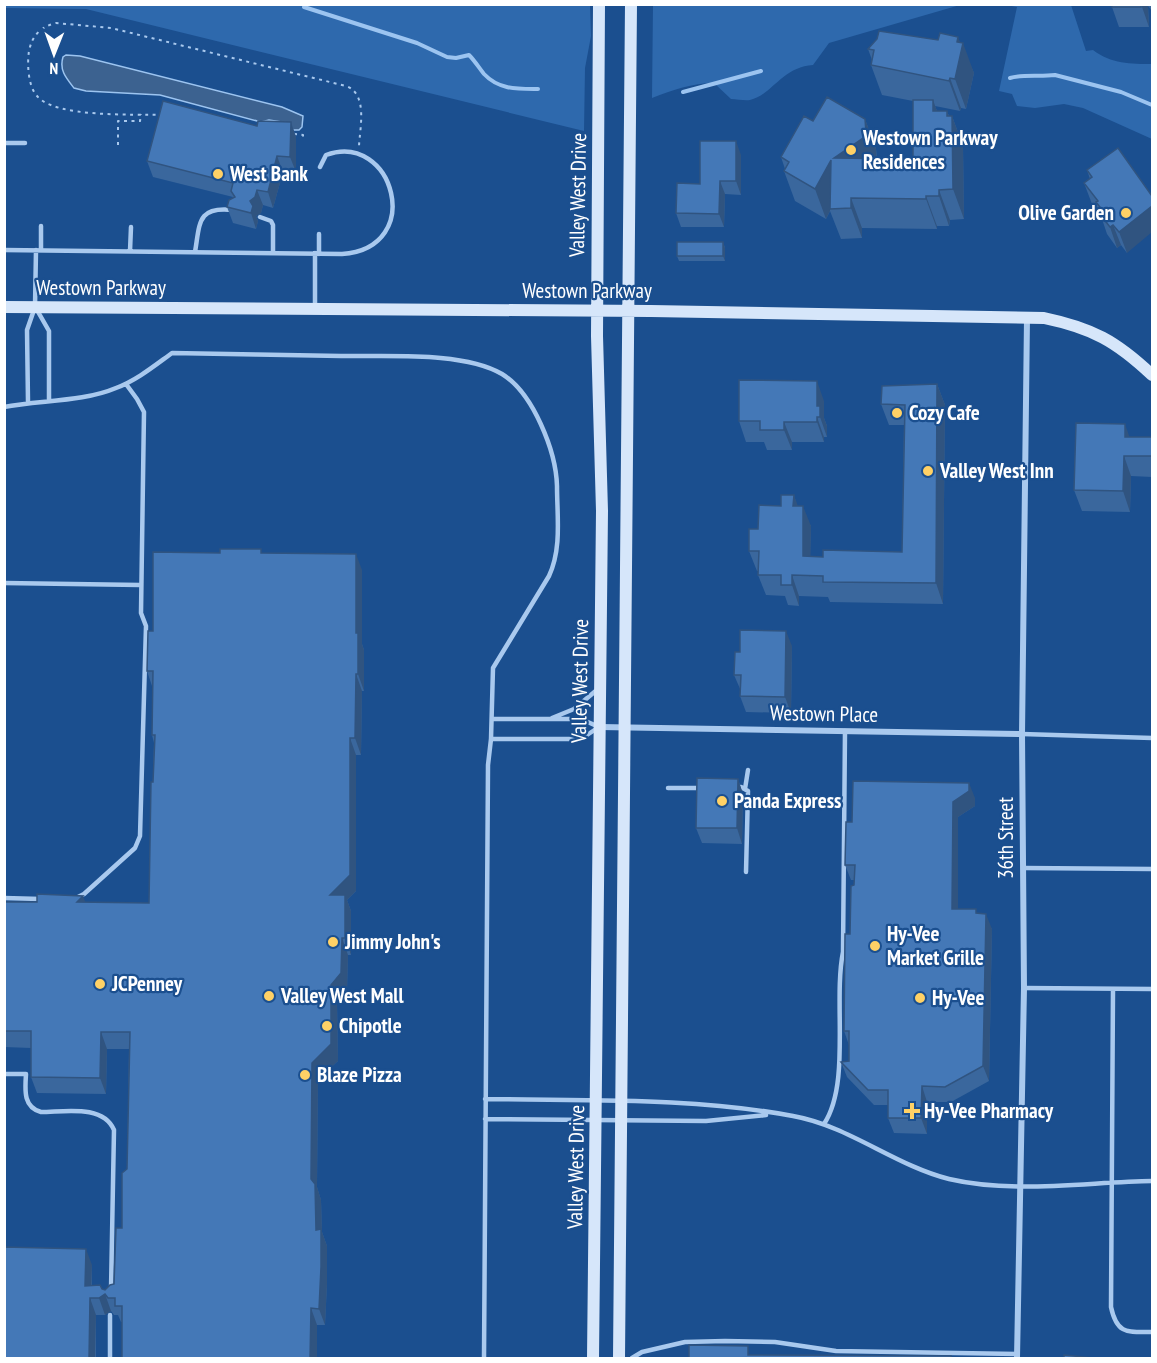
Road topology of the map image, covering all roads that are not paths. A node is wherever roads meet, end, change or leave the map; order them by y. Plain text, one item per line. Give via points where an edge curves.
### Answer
1 (599, 4) edge
2 (631, 4) edge
3 (4, 143) edge
4 (25, 143) dead end
5 (320, 167) dead end
6 (236, 211) edge
7 (260, 217) dead end
8 (41, 226) dead end
9 (131, 227) dead end
10 (319, 234) dead end
11 (4, 250) edge
12 (38, 250) junction
13 (130, 251) junction
14 (195, 252) junction
15 (273, 253) junction
16 (317, 253) junction
17 (4, 307) edge
18 (35, 307) junction
19 (315, 309) junction
20 (597, 311) junction
21 (628, 311) junction
22 (1027, 318) junction
23 (1150, 368) edge
24 (126, 384) junction
25 (49, 400) junction
26 (28, 402) junction
27 (4, 407) edge
28 (4, 583) edge
29 (141, 585) junction
30 (600, 687) junction
31 (492, 719) junction
32 (551, 719) junction
33 (599, 727) junction
34 (624, 727) junction
35 (845, 731) junction
36 (1022, 734) junction
37 (1152, 738) edge
38 (491, 739) junction
39 (748, 770) dead end
40 (668, 788) dead end
41 (711, 789) edge
42 (733, 789) edge
43 (745, 789) junction
44 (1023, 868) junction
45 (1152, 869) edge
46 (746, 872) dead end
47 (4, 898) edge
48 (52, 899) edge
49 (72, 899) edge
50 (1024, 988) junction
51 (1113, 989) junction
52 (1152, 989) edge
53 (4, 1074) edge
54 (485, 1099) junction
55 (596, 1101) junction
56 (621, 1101) junction
57 (775, 1114) junction
58 (485, 1119) junction
59 (596, 1120) junction
60 (621, 1120) junction
61 (824, 1124) junction
62 (1152, 1181) edge
63 (1112, 1183) junction
64 (1019, 1187) junction
65 (111, 1302) edge
66 (110, 1315) dead end
67 (1152, 1332) edge
68 (1017, 1356) edge
69 (110, 1359) edge
70 (484, 1359) edge
71 (593, 1359) edge
72 (619, 1359) edge
73 (632, 1359) edge

1 - 20 main road, Valley West Drive
2 - 21 main road, Valley West Drive
3 - 4 lane
5 - 16 lane via 326,155 334,152 373,163 390,186 393,205 389,224 378,240 361,251
6 - 14 lane via 214,209 206,213
7 - 15 lane via 273,225
8 - 12 lane
9 - 13 lane
10 - 16 lane
11 - 12 lane
12 - 13 lane
12 - 18 lane
13 - 14 lane
14 - 15 lane
15 - 16 lane
16 - 19 lane
17 - 18 main road, Westown Parkway
18 - 19 main road, Westown Parkway
18 - 25 lane via 49,331
18 - 26 lane via 27,330
19 - 20 main road, Westown Parkway
20 - 21 main road, Westown Parkway
20 - 30 main road, Valley West Drive via 602,511
21 - 22 main road, Westown Parkway
21 - 34 main road, Valley West Drive
22 - 23 main road, Westown Parkway via 1074,324 1098,334
22 - 36 street, 36th Street
24 - 25 lane via 87,396
24 - 29 lane via 144,412
24 - 31 lane via 172,353 459,360 503,375 533,410 554,463 557,547 556,562 549,576 493,668
25 - 26 lane
26 - 27 lane
28 - 29 lane
29 - 49 lane via 141,613 146,626 140,836 135,848 84,894
30 - 32 lane via 574,709
30 - 33 main road, Valley West Drive
31 - 32 lane
31 - 38 lane
32 - 33 lane via 581,719
33 - 34 street, Westown Place
33 - 38 lane via 581,739
33 - 55 main road, Valley West Drive
34 - 35 street, Westown Place
34 - 56 main road, Valley West Drive
35 - 36 street, Westown Place
35 - 61 lane via 838,1084
36 - 37 lane
36 - 44 street, 36th Street
38 - 54 lane
39 - 43 lane
40 - 41 lane
42 - 43 lane
43 - 46 lane
44 - 45 lane
44 - 50 street, 36th Street
47 - 48 lane
50 - 51 lane
50 - 64 street, 36th Street
51 - 52 lane
51 - 63 lane
53 - 65 lane via 26,1074 25,1095 34,1110 95,1112 110,1122 114,1130
54 - 55 lane
54 - 58 lane
55 - 56 lane
55 - 59 main road, Valley West Drive
56 - 57 lane via 711,1105
56 - 60 main road, Valley West Drive
57 - 60 lane via 706,1121
57 - 61 lane
58 - 59 lane
58 - 70 lane
59 - 60 lane
59 - 71 main road, Valley West Drive
60 - 72 main road, Valley West Drive
61 - 64 lane via 949,1179
62 - 63 lane
63 - 64 lane
63 - 67 lane via 1113,1318 1121,1329
64 - 68 street, 36th Street
66 - 69 lane
68 - 73 lane via 836,1351 775,1342 695,1342 642,1352

